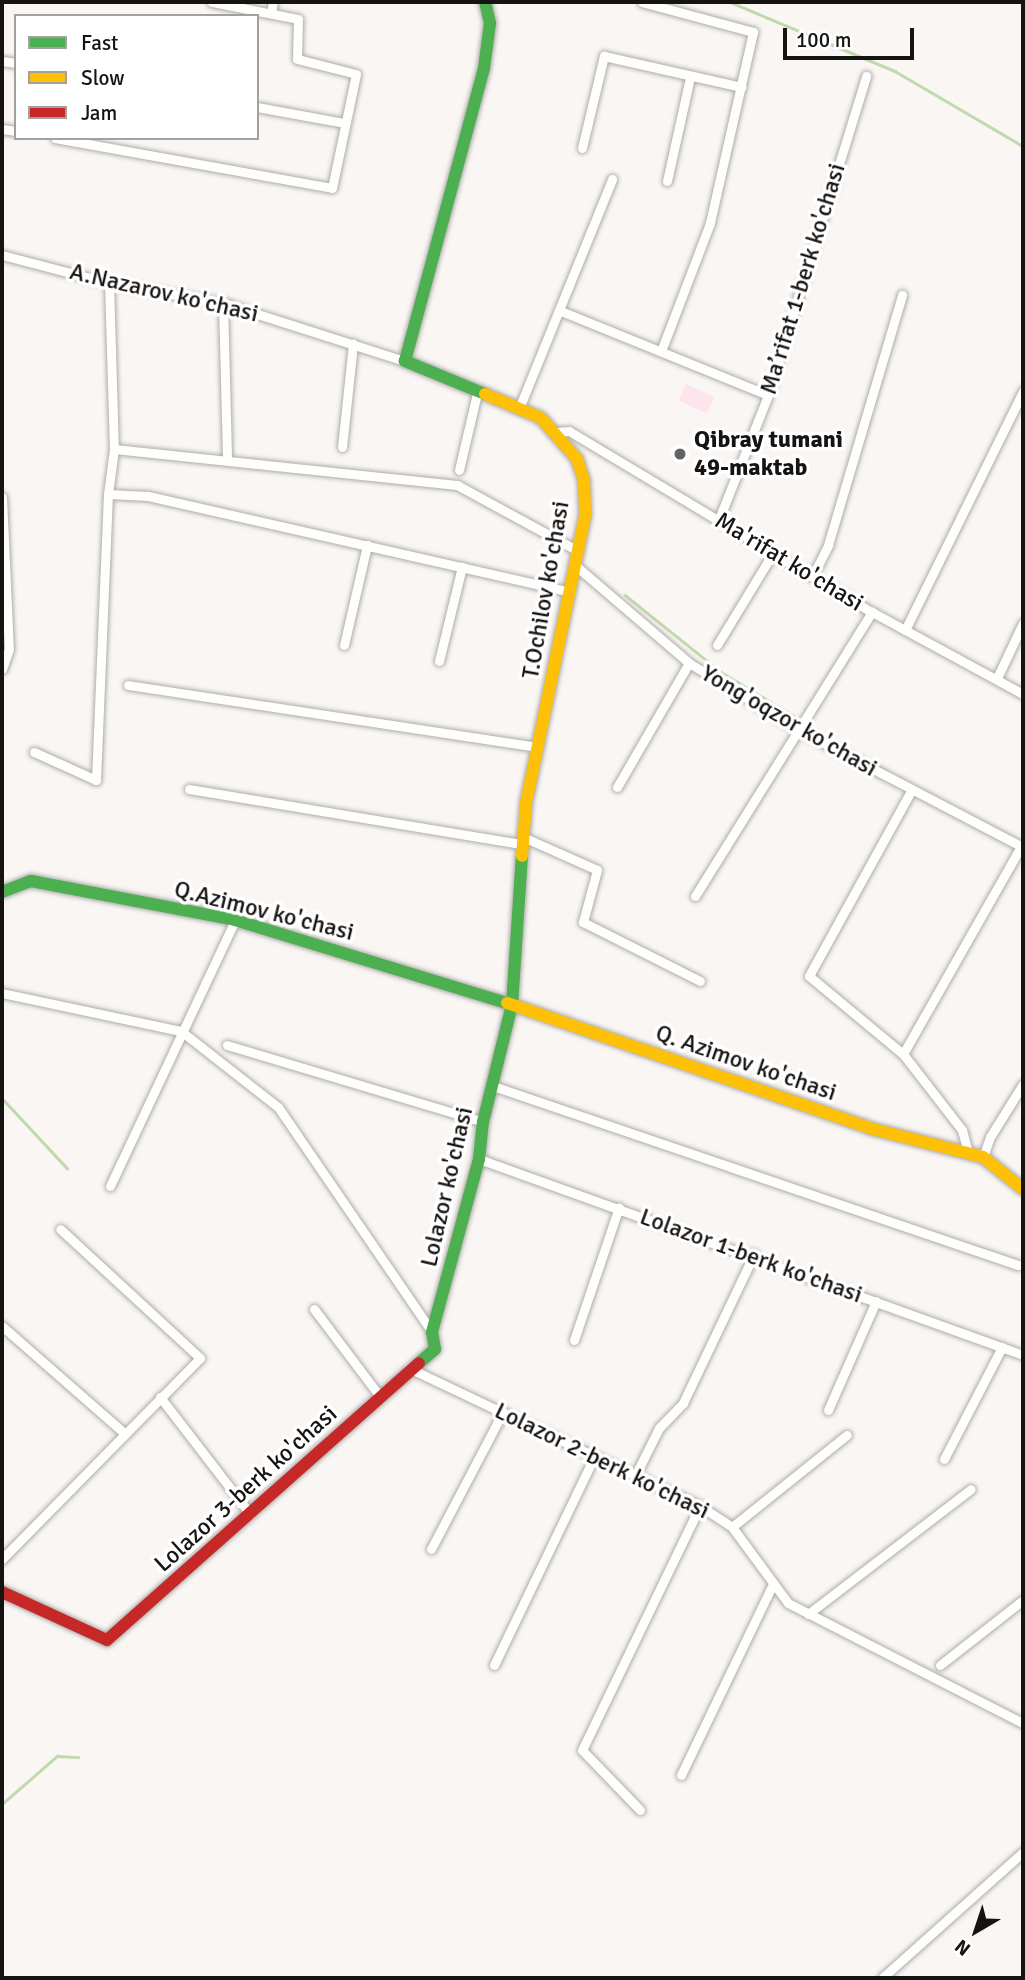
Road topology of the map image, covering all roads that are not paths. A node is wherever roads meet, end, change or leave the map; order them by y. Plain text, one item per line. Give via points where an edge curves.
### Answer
1 (212, 2) edge
2 (273, 2) edge
3 (485, 2) edge
4 (642, 2) edge
5 (271, 13) junction
6 (866, 76) dead end
7 (690, 77) junction
8 (741, 87) junction
9 (259, 107) edge
10 (344, 123) junction
11 (66, 140) edge
12 (582, 148) dead end
13 (612, 179) dead end
14 (667, 180) dead end
15 (2, 255) edge
16 (110, 283) junction
17 (902, 295) dead end
18 (223, 303) junction
19 (561, 311) junction
20 (353, 344) junction
21 (661, 351) junction
22 (405, 361) junction
23 (478, 389) junction
24 (1023, 391) edge
25 (768, 395) junction
26 (520, 406) junction
27 (557, 432) junction
28 (342, 447) dead end
29 (114, 449) junction
30 (227, 461) junction
31 (459, 470) dead end
32 (108, 494) junction
33 (2, 497) edge
34 (719, 519) junction
35 (367, 545) junction
36 (578, 551) junction
37 (773, 553) junction
38 (576, 566) junction
39 (463, 567) junction
40 (813, 575) junction
41 (570, 592) junction
42 (872, 612) junction
43 (1023, 623) edge
44 (905, 630) junction
45 (344, 645) dead end
46 (717, 645) dead end
47 (439, 661) dead end
48 (689, 663) junction
49 (2, 669) edge
50 (997, 678) junction
51 (128, 685) dead end
52 (1023, 694) edge
53 (797, 729) junction
54 (538, 747) junction
55 (34, 752) dead end
56 (617, 787) dead end
57 (189, 789) dead end
58 (911, 791) junction
59 (523, 840) junction
60 (1022, 846) edge
61 (2, 892) edge
62 (695, 896) dead end
63 (234, 920) junction
64 (700, 981) dead end
65 (2, 993) edge
66 (512, 1005) junction
67 (181, 1031) junction
68 (227, 1045) dead end
69 (903, 1054) junction
70 (1023, 1084) edge
71 (493, 1086) junction
72 (483, 1122) junction
73 (968, 1153) junction
74 (983, 1157) junction
75 (479, 1158) junction
76 (110, 1186) dead end
77 (1023, 1189) edge
78 (619, 1207) junction
79 (60, 1229) dead end
80 (754, 1254) junction
81 (1018, 1265) dead end
82 (876, 1301) junction
83 (314, 1309) dead end
84 (2, 1326) edge
85 (432, 1332) junction
86 (574, 1340) dead end
87 (1002, 1347) junction
88 (1023, 1355) edge
89 (413, 1370) junction
90 (160, 1397) junction
91 (381, 1398) junction
92 (828, 1410) dead end
93 (503, 1412) junction
94 (123, 1432) junction
95 (847, 1435) dead end
96 (594, 1457) junction
97 (944, 1458) dead end
98 (635, 1476) junction
99 (971, 1489) dead end
100 (700, 1506) junction
101 (250, 1514) junction
102 (732, 1527) junction
103 (431, 1549) dead end
104 (2, 1559) edge
105 (774, 1584) junction
106 (2, 1592) edge
107 (1023, 1600) edge
108 (808, 1614) junction
109 (494, 1665) dead end
110 (940, 1665) dead end
111 (1023, 1723) edge
112 (681, 1775) dead end
113 (640, 1810) dead end
114 (1023, 1852) edge
115 (882, 1978) edge

1 - 5 street
2 - 5 street
3 - 22 main road via 490,23 484,68
4 - 8 street via 753,32
5 - 10 street via 298,19 297,59 356,74
6 - 25 street, Ma’rifat 1-berk ko'chasi
7 - 8 street
7 - 12 street via 604,56
7 - 14 street
8 - 21 street via 710,223
9 - 10 street
10 - 11 street via 332,188
13 - 19 street
15 - 16 street, A.Nazarov ko'chasi
16 - 18 street, A.Nazarov ko'chasi
16 - 29 street
17 - 40 street via 828,545
18 - 20 street, A.Nazarov ko'chasi
18 - 30 street
19 - 21 street
19 - 26 street
20 - 22 street, A.Nazarov ko'chasi
20 - 28 street
21 - 25 street
22 - 23 main road, T.Ochilov ko'chasi
23 - 26 main road, T.Ochilov ko'chasi
23 - 31 street
24 - 44 street
25 - 34 street, Ma’rifat 1-berk ko'chasi
26 - 27 main road, T.Ochilov ko'chasi
27 - 34 street, Ma'rifat ko'chasi via 569,431
27 - 36 main road, T.Ochilov ko'chasi via 577,459 584,481 585,516
29 - 30 street
29 - 32 street
30 - 36 street via 457,485
32 - 35 street via 148,496
32 - 55 street via 96,780
33 - 49 street via 9,649
34 - 37 street, Ma'rifat ko'chasi
35 - 39 street
35 - 45 street
36 - 38 main road, T.Ochilov ko'chasi
37 - 40 street, Ma'rifat ko'chasi
37 - 46 street
38 - 41 main road, T.Ochilov ko'chasi
38 - 48 street, Yong'oqzor ko'chasi
39 - 41 street
39 - 47 street
40 - 42 street, Ma'rifat ko'chasi
41 - 54 main road, T.Ochilov ko'chasi
42 - 44 street, Ma'rifat ko'chasi
42 - 53 street
43 - 50 street
44 - 50 street, Ma'rifat ko'chasi
48 - 53 street, Yong'oqzor ko'chasi
48 - 56 street
50 - 52 street, Ma'rifat ko'chasi
51 - 54 street
53 - 58 street, Yong'oqzor ko'chasi
53 - 62 street
54 - 59 main road, T.Ochilov ko'chasi
57 - 59 street
58 - 60 street, Yong'oqzor ko'chasi
58 - 69 street via 808,976
59 - 64 street via 597,870 583,922
59 - 66 main road, T.Ochilov ko'chasi
60 - 69 street
61 - 63 main road, Q.Azimov ko'chasi via 31,881
63 - 66 main road, Q.Azimov ko'chasi
63 - 67 street
65 - 67 street
66 - 71 main road, Lolazor ko'chasi
66 - 73 main road, Q. Azimov ko'chasi via 869,1128
67 - 76 street
67 - 85 street via 278,1107
68 - 72 street
69 - 73 street via 962,1130
70 - 74 street
71 - 72 main road, Lolazor ko'chasi
71 - 81 street
72 - 75 main road, Lolazor ko'chasi
73 - 74 main road, Q. Azimov ko'chasi
74 - 77 main road
75 - 78 street, Lolazor 1-berk ko'chasi
75 - 85 main road, Lolazor ko'chasi
78 - 80 street, Lolazor 1-berk ko'chasi
78 - 86 street
79 - 90 street via 200,1358
80 - 82 street, Lolazor 1-berk ko'chasi
80 - 98 street via 683,1403 659,1428
82 - 87 street, Lolazor 1-berk ko'chasi
82 - 92 street
83 - 91 street
84 - 94 street
85 - 89 main road, Lolazor ko'chasi via 435,1349
87 - 88 street, Lolazor 1-berk ko'chasi
87 - 97 street
89 - 91 main road, Lolazor 3-berk ko'chasi
89 - 93 street, Lolazor 2-berk ko'chasi
90 - 94 street
90 - 101 street
91 - 101 main road, Lolazor 3-berk ko'chasi
93 - 96 street, Lolazor 2-berk ko'chasi
93 - 103 street
94 - 104 street
95 - 102 street
96 - 98 street, Lolazor 2-berk ko'chasi
96 - 109 street
98 - 100 street, Lolazor 2-berk ko'chasi
99 - 108 street
100 - 102 street, Lolazor 2-berk ko'chasi
100 - 113 street via 582,1750
101 - 106 main road, Lolazor 3-berk ko'chasi via 107,1640
102 - 105 street, Lolazor 2-berk ko'chasi
105 - 108 street, Lolazor 2-berk ko'chasi via 788,1603
105 - 112 street
107 - 110 street
108 - 111 street, Lolazor 2-berk ko'chasi
114 - 115 street

